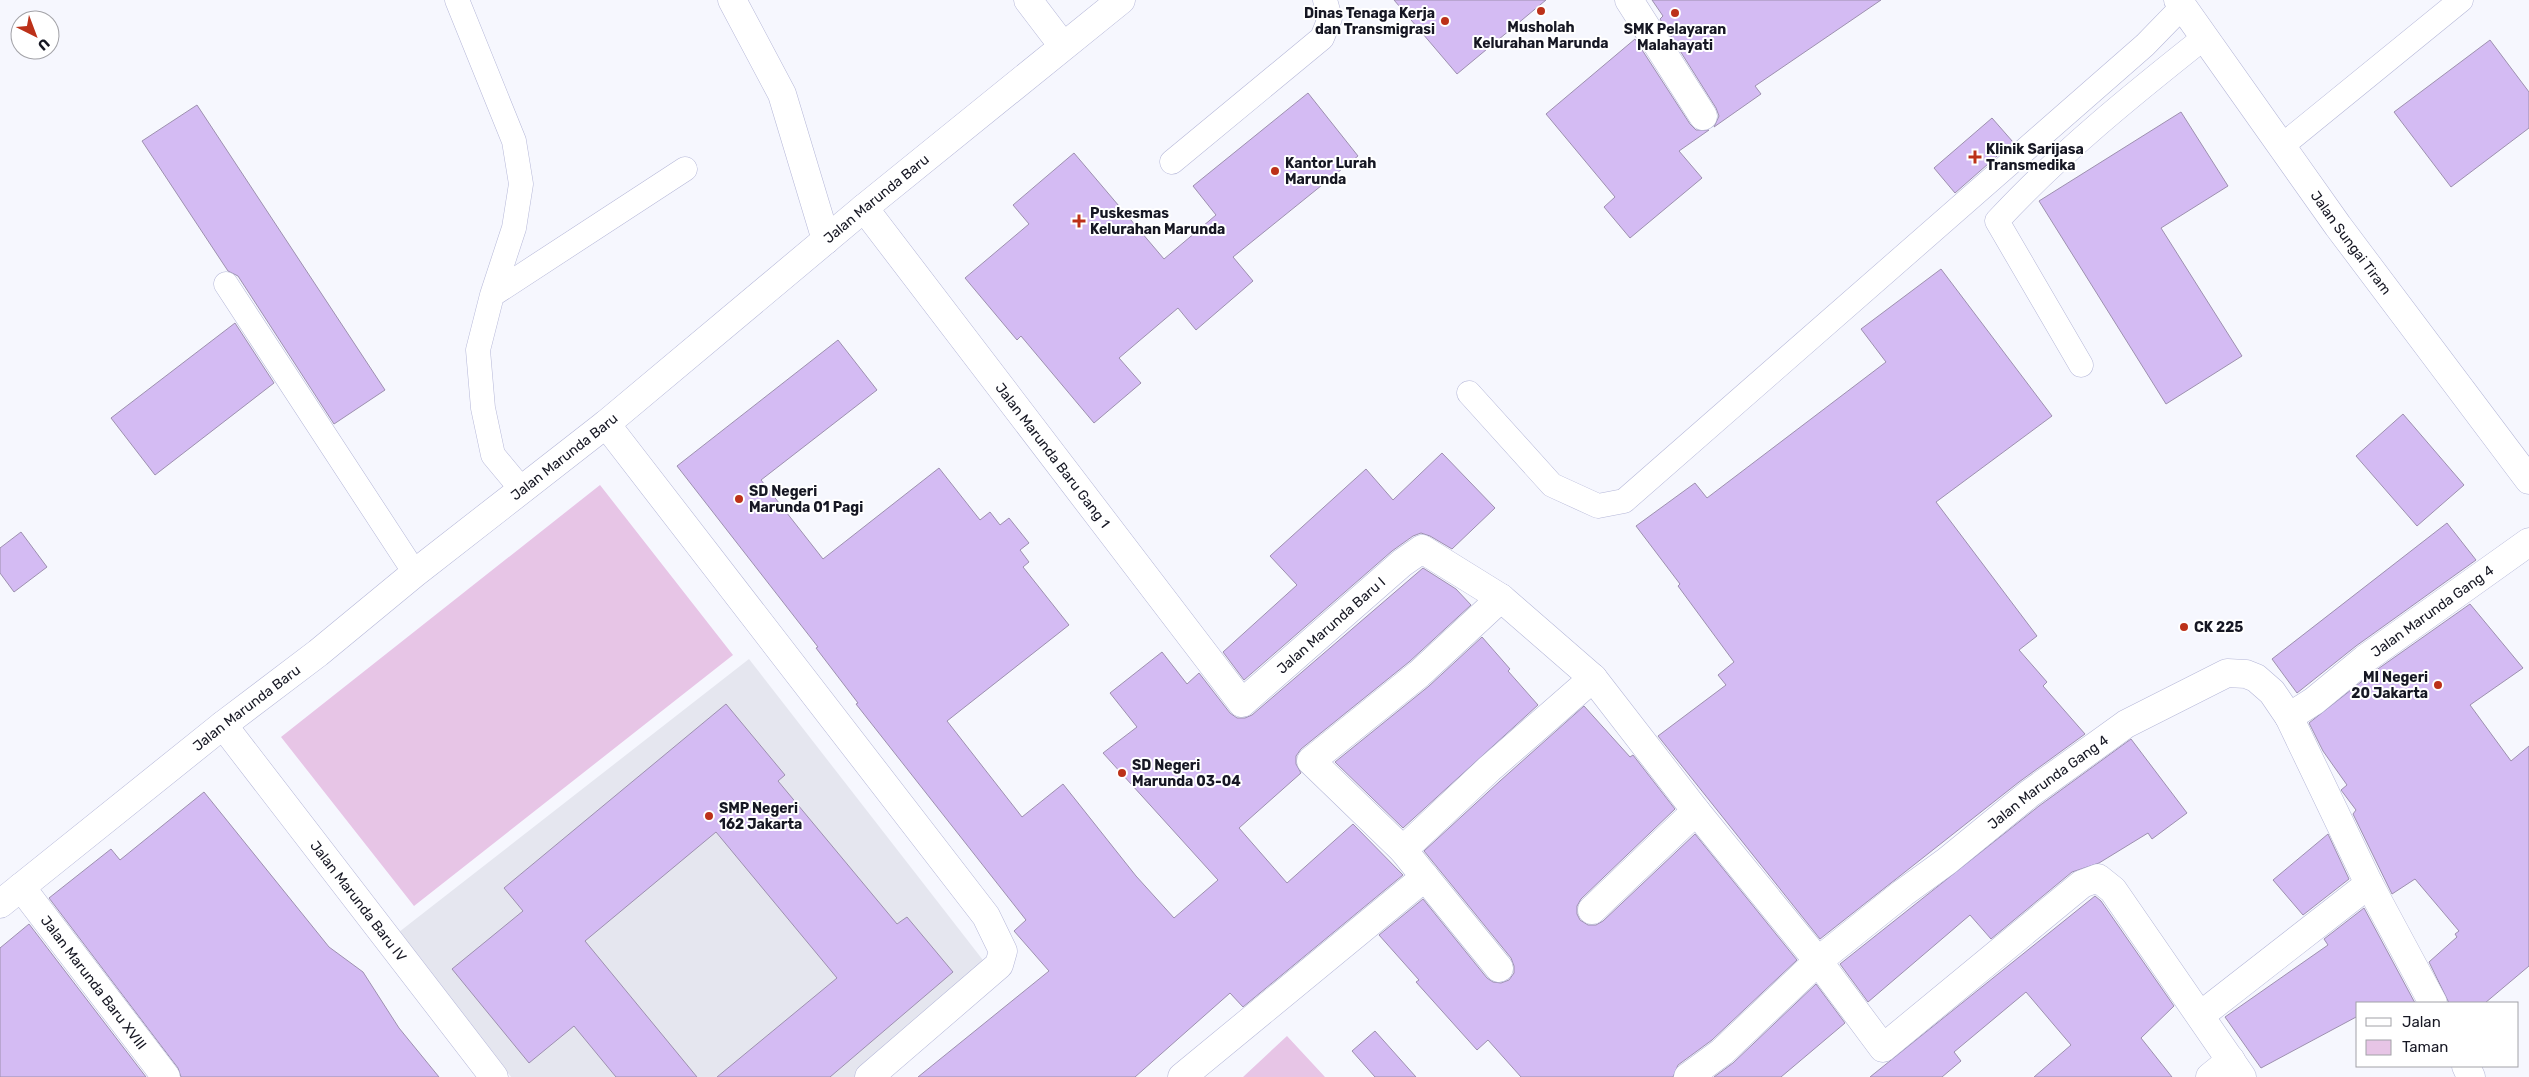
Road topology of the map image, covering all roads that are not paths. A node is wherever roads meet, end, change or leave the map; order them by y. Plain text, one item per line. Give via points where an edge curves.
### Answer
1 (457, 0) edge
2 (732, 0) edge
3 (1028, 0) edge
4 (1121, 0) edge
5 (1325, 0) edge
6 (1629, 0) edge
7 (2461, 0) edge
8 (2180, 3) edge
9 (2204, 37) junction
10 (1063, 46) junction
11 (1703, 116) dead end
12 (2283, 145) junction
13 (1172, 162) dead end
14 (685, 169) dead end
15 (864, 208) junction
16 (826, 240) junction
17 (226, 284) dead end
18 (492, 295) junction
19 (2082, 365) dead end
20 (1469, 393) dead end
21 (606, 424) junction
22 (2529, 480) edge
23 (522, 490) junction
24 (2529, 542) edge
25 (415, 573) junction
26 (1501, 598) junction
27 (1592, 678) junction
28 (1242, 704) joint
29 (2289, 717) junction
30 (223, 724) junction
31 (1696, 811) junction
32 (1403, 850) junction
33 (1425, 877) junction
34 (2369, 884) junction
35 (21, 887) junction
36 (0, 904) edge
37 (1592, 910) dead end
38 (1818, 961) junction
39 (1499, 968) dead end
40 (2432, 1002) edge
41 (2201, 1015) junction
42 (2237, 1068) edge
43 (1186, 1076) edge
44 (165, 1077) edge
45 (494, 1077) edge
46 (869, 1077) edge
47 (1688, 1077) edge
48 (2210, 1077) edge

1 - 18 lane via 514,141 521,184 514,228
2 - 16 street via 782,94
3 - 10 street
4 - 10 street, Jalan Marunda Baru
5 - 13 lane via 1330,18 1322,38
6 - 11 street
7 - 12 lane
8 - 9 street, Jalan Sungai Tiram
8 - 20 lane via 2145,45 1624,502 1598,506 1552,485
9 - 12 street, Jalan Sungai Tiram
9 - 19 lane via 2119,106 1997,220
10 - 15 street, Jalan Marunda Baru
12 - 22 street, Jalan Sungai Tiram via 2338,226
14 - 18 lane
15 - 16 street, Jalan Marunda Baru
15 - 28 street, Jalan Marunda Baru Gang 1
16 - 21 street, Jalan Marunda Baru
17 - 25 lane
18 - 23 lane via 478,350 483,408 493,454
21 - 23 street, Jalan Marunda Baru
21 - 46 street via 986,916 1003,951 999,965
23 - 25 street, Jalan Marunda Baru
24 - 29 street, Jalan Marunda Gang 4
25 - 30 street, Jalan Marunda Baru via 318,653
26 - 27 street
26 - 28 street, Jalan Marunda Baru I via 1422,549
26 - 32 street via 1418,674 1311,761
27 - 31 street
27 - 32 street via 1489,768
29 - 34 street, Jalan Marunda Gang 4
29 - 38 street, Jalan Marunda Gang 4 via 2272,692 2256,678 2227,672 2126,724 2029,794
30 - 35 street, Jalan Marunda Baru
30 - 45 street, Jalan Marunda Baru IV
31 - 37 street
31 - 38 street
32 - 33 street
33 - 39 street
33 - 43 street
34 - 40 street, Jalan Marunda Gang 4
34 - 41 street
35 - 36 street, Jalan Marunda Baru
35 - 44 street, Jalan Marunda Baru XVIII
38 - 41 street via 1883,1048 2082,884 2098,878 2113,890
38 - 47 street, Jalan Marunda Gang 4 via 1722,1052
41 - 42 street
42 - 48 street

